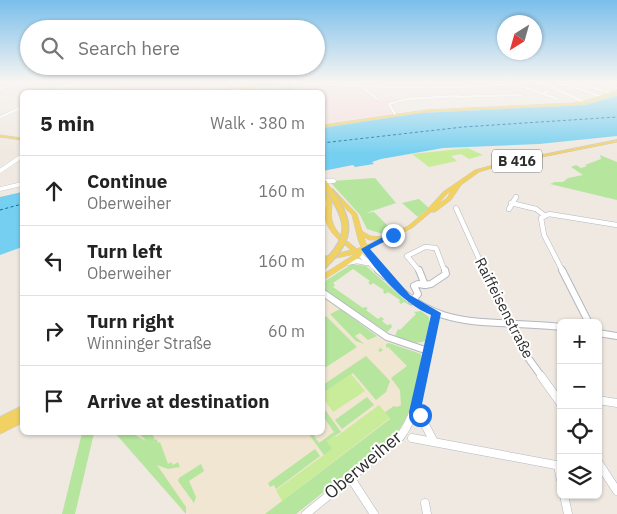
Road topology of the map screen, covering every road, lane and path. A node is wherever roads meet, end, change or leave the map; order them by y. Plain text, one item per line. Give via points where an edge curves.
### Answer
1 (390, 106) edge
2 (505, 106) edge
3 (20, 108) edge
4 (395, 114) junction
5 (0, 118) edge
6 (325, 125) edge
7 (0, 134) edge
8 (20, 138) edge
9 (617, 141) edge
10 (20, 157) edge
11 (0, 171) edge
12 (334, 181) dead end
13 (325, 183) edge
14 (20, 185) edge
15 (325, 185) edge
16 (325, 186) edge
17 (325, 188) edge
18 (0, 190) edge
19 (446, 197) junction
20 (516, 198) dead end
21 (511, 203) junction
22 (456, 208) dead end
23 (509, 209) dead end
24 (544, 215) junction
25 (617, 225) edge
26 (360, 232) junction
27 (388, 237) junction
28 (366, 250) junction
29 (358, 253) junction
30 (325, 258) edge
31 (325, 261) edge
32 (368, 263) junction
33 (343, 264) junction
34 (325, 277) edge
35 (393, 283) junction
36 (425, 284) junction
37 (325, 294) edge
38 (412, 301) junction
39 (436, 313) junction
40 (587, 319) edge
41 (512, 324) junction
42 (557, 327) edge
43 (602, 334) edge
44 (617, 336) edge
45 (428, 351) junction
46 (557, 398) edge
47 (602, 401) edge
48 (617, 403) edge
49 (20, 412) edge
50 (415, 412) junction
51 (20, 419) edge
52 (0, 422) edge
53 (0, 429) edge
54 (412, 438) dead end
55 (434, 442) junction
56 (557, 466) edge
57 (602, 473) edge
58 (350, 477) junction
59 (617, 491) edge
60 (565, 499) edge
61 (425, 503) dead end
62 (306, 514) edge
63 (374, 514) edge
64 (427, 514) edge
65 (568, 514) edge

1 - 4 street
2 - 4 main road
3 - 5 street
4 - 6 main road
7 - 8 main road
9 - 19 main road, B 416 via 494,165 477,171
10 - 11 street
12 - 13 street
14 - 18 street
15 - 26 main road, bridge via 354,213
16 - 31 main road, bridge via 340,210 344,230 337,247
17 - 29 main road via 330,202 329,222
19 - 27 main road, B 416 via 416,223
19 - 28 main road, B 416 via 412,227
20 - 21 street
21 - 23 street
21 - 24 street via 536,209
22 - 41 street, Raiffeisenstraße
24 - 25 street
24 - 40 street via 541,218 544,235
26 - 27 main road via 370,239
26 - 28 main road
27 - 28 main road, B 416
28 - 29 main road, B 416
28 - 35 street
29 - 30 main road, B 416
29 - 32 street
29 - 33 main road, B 416
32 - 33 street via 353,261
32 - 35 street
33 - 34 main road, B 416
35 - 38 street
36 - 36 street via 422,274 407,256 431,246 436,248 446,274 431,284
36 - 38 street via 414,286 418,296
37 - 45 street via 387,337
38 - 39 street
39 - 41 street
39 - 45 street, Oberweiher
41 - 42 street
41 - 46 street, Raiffeisenstraße via 526,355
43 - 44 street
45 - 50 street, Oberweiher
47 - 48 street
49 - 52 main road
50 - 55 street via 420,415
50 - 58 street, Oberweiher via 400,437
51 - 53 main road
54 - 55 street
55 - 56 street
57 - 59 street
58 - 62 street, Oberweiher
58 - 63 street
60 - 65 street
61 - 64 street

